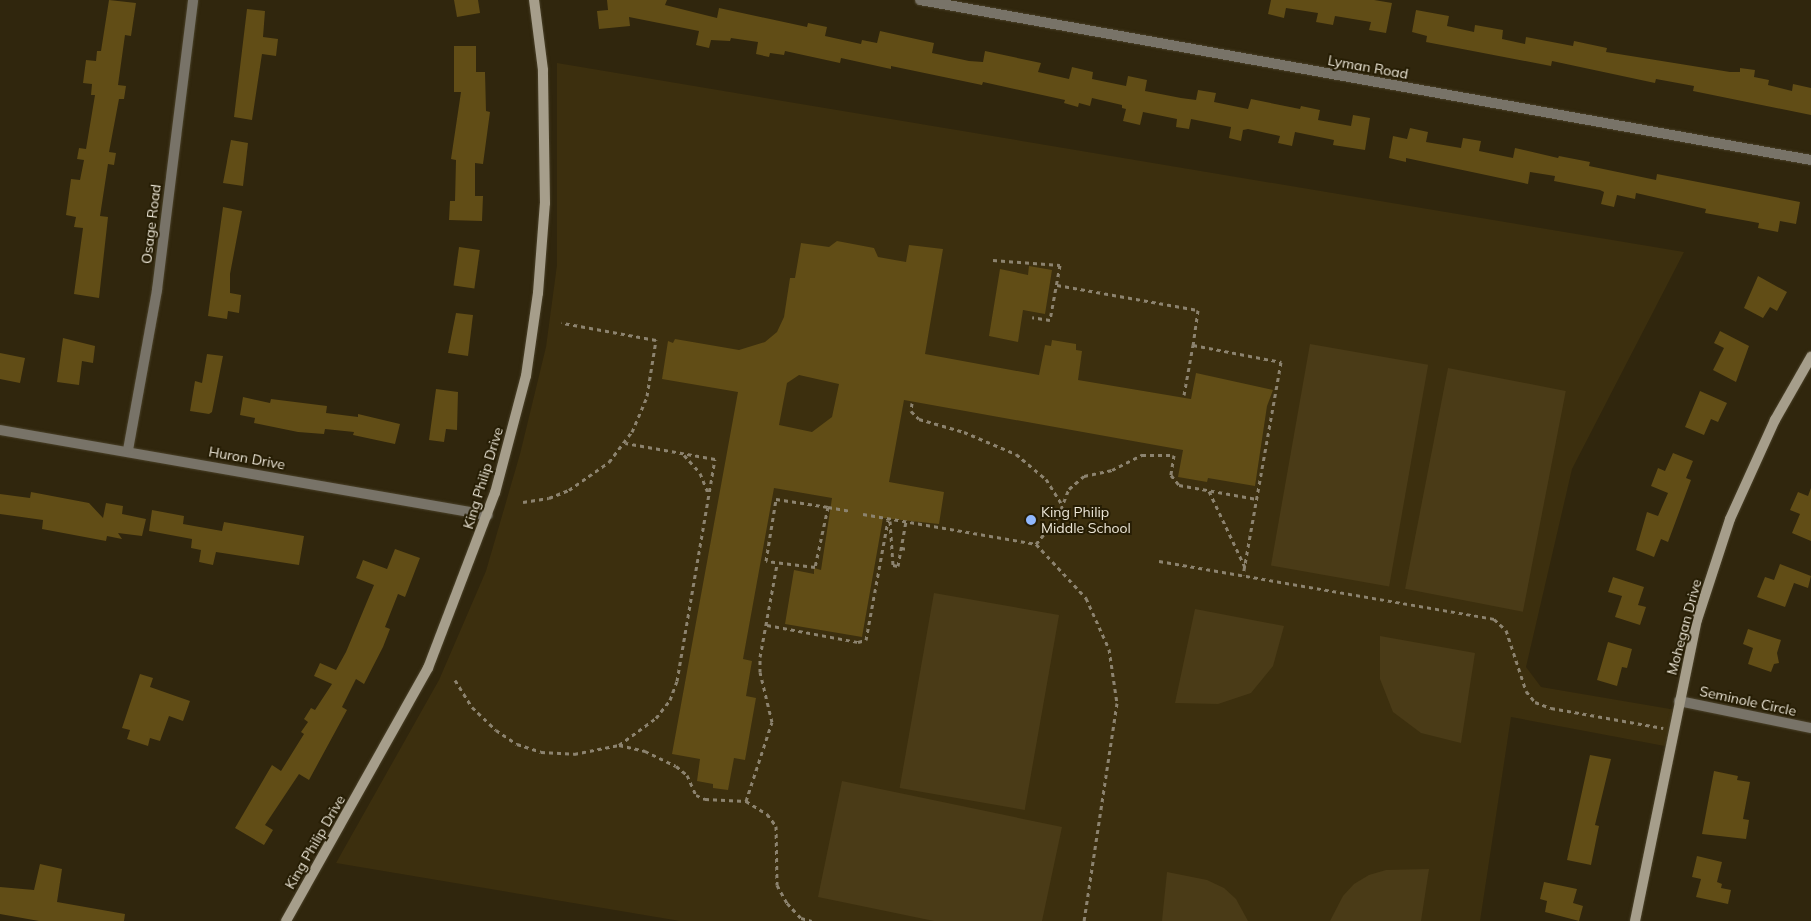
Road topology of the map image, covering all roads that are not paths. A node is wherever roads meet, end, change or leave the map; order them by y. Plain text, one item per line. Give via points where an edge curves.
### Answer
1 (193, 0) edge
2 (534, 0) edge
3 (920, 0) edge
4 (1811, 160) edge
5 (1811, 357) edge
6 (0, 430) edge
7 (128, 450) junction
8 (488, 516) junction
9 (1679, 701) junction
10 (1811, 728) edge
11 (286, 921) edge
12 (1634, 921) edge

1 - 7 street, Osage Road via 157,290
2 - 8 street, King Philip Drive via 543,77 545,203 538,293 526,376
3 - 4 street, Lyman Road
5 - 9 street, Mohegan Drive via 1775,420 1730,519 1697,620
6 - 7 street, Huron Drive
7 - 8 street, Huron Drive
8 - 11 street, King Philip Drive via 441,639 413,698
9 - 10 street, Seminole Circle
9 - 12 street, Mohegan Drive

